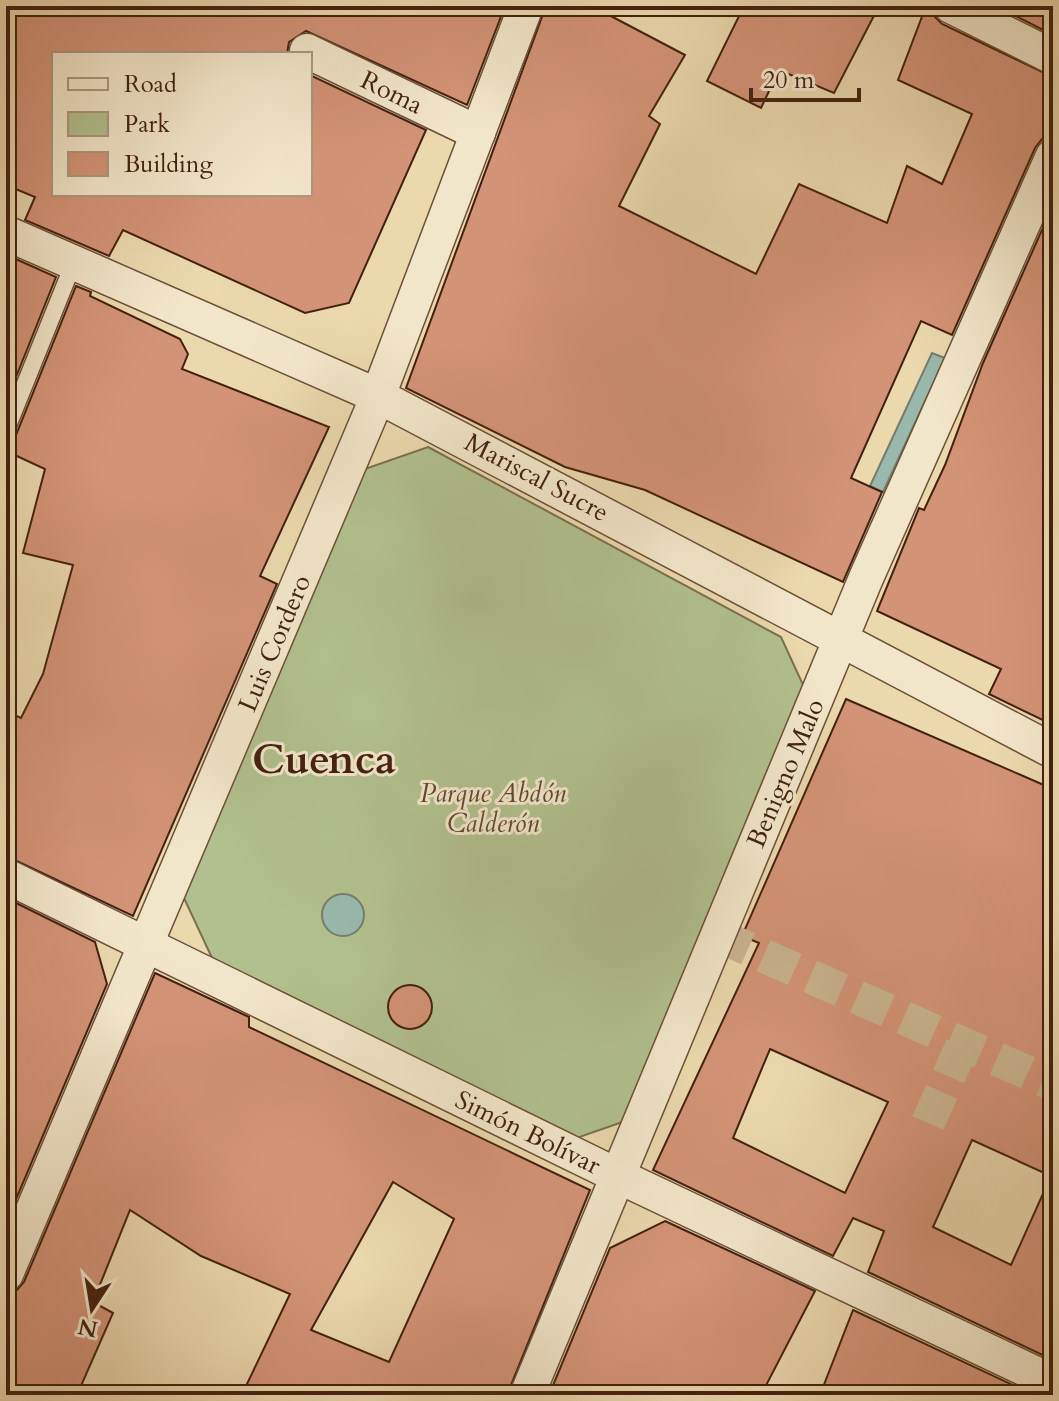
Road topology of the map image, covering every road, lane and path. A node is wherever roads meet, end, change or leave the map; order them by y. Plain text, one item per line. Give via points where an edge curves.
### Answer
1 (526, 6) edge
2 (951, 6) edge
3 (312, 53) edge
4 (1053, 57) edge
5 (478, 133) junction
6 (1053, 156) edge
7 (6, 233) edge
8 (74, 262) junction
9 (378, 396) junction
10 (6, 431) edge
11 (842, 639) junction
12 (1053, 751) edge
13 (6, 876) edge
14 (146, 944) junction
15 (616, 1175) junction
16 (6, 1274) edge
17 (1053, 1382) edge
18 (527, 1395) edge

1 - 5 street, Luis Cordero
2 - 4 street
3 - 5 street, Roma
5 - 9 street, Luis Cordero
6 - 11 street, Benigno Malo
7 - 8 street, Mariscal Sucre
8 - 9 street, Mariscal Sucre
8 - 10 lane
9 - 11 street, Mariscal Sucre
9 - 14 street, Luis Cordero
11 - 12 street, Mariscal Sucre
11 - 15 street, Benigno Malo
13 - 14 street, Simón Bolívar
14 - 15 street, Simón Bolívar
14 - 16 street, Luis Cordero
15 - 17 street, Simón Bolívar
15 - 18 street, Benigno Malo

